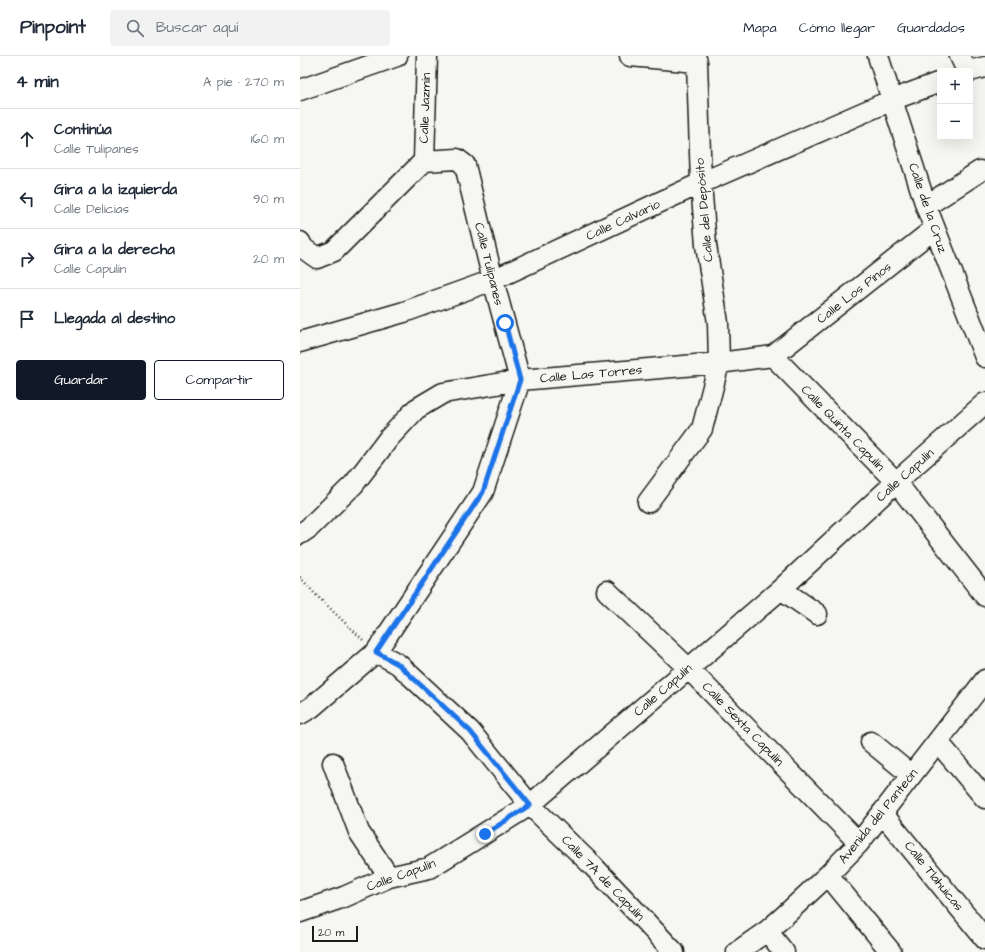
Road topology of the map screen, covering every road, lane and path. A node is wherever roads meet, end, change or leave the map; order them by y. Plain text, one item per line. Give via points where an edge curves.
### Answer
1 (397, 56) edge
2 (427, 56) edge
3 (630, 56) edge
4 (878, 56) edge
5 (960, 56) edge
6 (696, 59) edge
7 (985, 67) edge
8 (967, 68) edge
9 (973, 70) edge
10 (937, 83) edge
11 (300, 90) edge
12 (892, 100) junction
13 (424, 161) junction
14 (980, 171) dead end
15 (700, 183) junction
16 (926, 206) junction
17 (934, 229) junction
18 (300, 242) edge
19 (493, 280) junction
20 (300, 342) edge
21 (773, 356) junction
22 (985, 357) edge
23 (719, 363) junction
24 (520, 380) junction
25 (985, 403) edge
26 (896, 482) junction
27 (648, 502) dead end
28 (300, 534) edge
29 (300, 576) edge
30 (781, 589) junction
31 (606, 591) dead end
32 (985, 596) edge
33 (817, 614) dead end
34 (376, 652) junction
35 (688, 668) junction
36 (985, 680) edge
37 (300, 714) edge
38 (871, 742) dead end
39 (938, 742) junction
40 (333, 763) dead end
41 (911, 774) junction
42 (985, 798) edge
43 (530, 805) junction
44 (882, 813) junction
45 (859, 842) junction
46 (828, 875) junction
47 (389, 877) junction
48 (300, 912) edge
49 (767, 931) junction
50 (985, 939) edge
51 (674, 952) edge
52 (737, 952) edge
53 (784, 952) edge
54 (891, 952) edge

1 - 11 street
2 - 13 street, Calle Jazmín
3 - 6 street
4 - 12 street, Calle de la Cruz
5 - 8 street
6 - 15 street, Calle del Depósito
7 - 9 street
10 - 12 street, Calle Calvario
12 - 15 street, Calle Calvario
12 - 16 street, Calle de la Cruz
13 - 18 street via 334,251 317,258
13 - 19 street, Calle Tulipanes via 457,159 465,165
14 - 16 street
15 - 19 street, Calle Calvario
15 - 23 street, Calle del Depósito via 718,323
16 - 17 street, Calle de la Cruz
17 - 21 street, Calle Los Pinos
17 - 22 street, Calle de la Cruz
19 - 20 street, Calle Calvario via 404,312
19 - 24 street, Calle Tulipanes
21 - 23 street, Calle Las Torres
21 - 26 street, Calle Quinta Capulín
23 - 24 street, Calle Las Torres
23 - 27 street, Calle del Depósito via 702,429
24 - 28 street, Calle Las Torres via 443,393 416,409 389,438 354,484
24 - 34 street via 483,492
25 - 26 street, Calle Capulín
26 - 30 street, Calle Capulín
26 - 32 street, Calle Quinta Capulín
29 - 34 path via 314,594
30 - 33 street
30 - 35 street, Calle Capulín
31 - 35 street, Calle Sexta Capulín
34 - 37 street via 312,707
34 - 43 street, Calle 7A de Capulín via 398,664 470,731
35 - 43 street, Calle Capulín
35 - 45 street, Calle Sexta Capulín
36 - 39 street, Avenida del Panteón
38 - 41 street
39 - 41 street, Avenida del Panteón
39 - 42 street
40 - 47 street via 359,832
41 - 44 street, Avenida del Panteón
43 - 47 street, Calle Capulín via 429,868
43 - 51 street, Calle 7A de Capulín via 593,866
44 - 45 street, Avenida del Panteón
44 - 50 street, Calle Tlahuicas
45 - 46 street, Avenida del Panteón
46 - 49 street, Avenida del Panteón
46 - 54 street
47 - 48 street, Calle Capulín via 344,897
49 - 52 street, Avenida del Panteón
49 - 53 street

